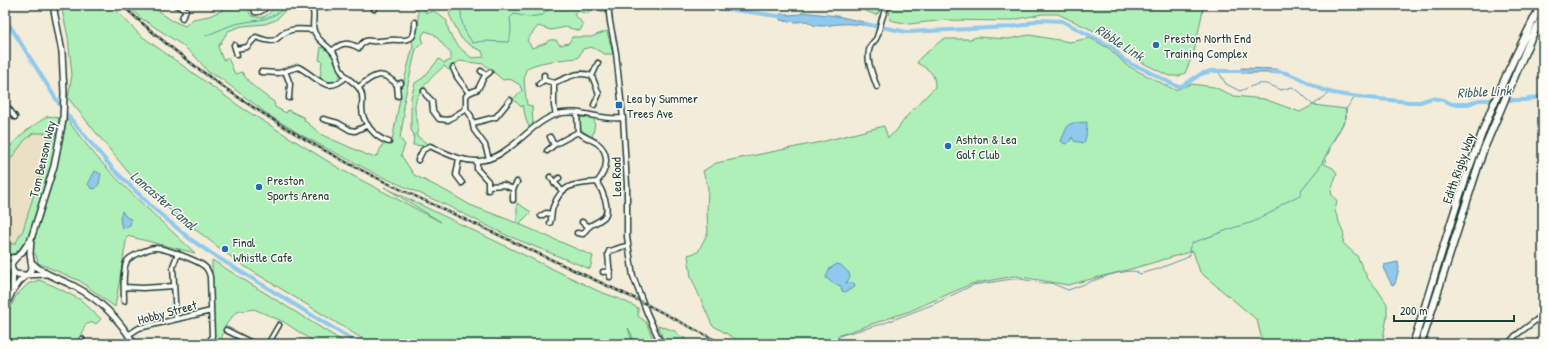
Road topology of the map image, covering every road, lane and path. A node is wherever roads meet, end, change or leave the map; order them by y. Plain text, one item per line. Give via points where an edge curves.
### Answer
1 (48, 5) edge
2 (52, 5) edge
3 (176, 5) edge
4 (253, 5) edge
5 (268, 5) edge
6 (331, 5) edge
7 (608, 5) edge
8 (888, 5) edge
9 (1540, 5) edge
10 (311, 7) edge
11 (53, 12) junction
12 (1543, 16) edge
13 (182, 18) dead end
14 (415, 22) dead end
15 (314, 30) junction
16 (252, 34) dead end
17 (256, 37) junction
18 (1528, 38) junction
19 (408, 40) junction
20 (410, 45) dead end
21 (332, 51) junction
22 (237, 55) dead end
23 (598, 63) dead end
24 (453, 68) dead end
25 (285, 71) junction
26 (481, 71) dead end
27 (490, 72) dead end
28 (264, 74) dead end
29 (486, 76) junction
30 (592, 76) junction
31 (346, 77) junction
32 (554, 83) junction
33 (539, 84) dead end
34 (359, 87) junction
35 (877, 87) dead end
36 (424, 90) dead end
37 (469, 93) junction
38 (295, 95) dead end
39 (398, 96) dead end
40 (510, 100) dead end
41 (5, 104) edge
42 (594, 105) dead end
43 (466, 109) junction
44 (577, 113) junction
45 (328, 114) dead end
46 (556, 114) junction
47 (15, 117) dead end
48 (623, 118) junction
49 (473, 123) junction
50 (368, 125) junction
51 (578, 132) junction
52 (550, 137) dead end
53 (388, 142) dead end
54 (554, 144) junction
55 (547, 151) dead end
56 (459, 159) junction
57 (489, 159) junction
58 (418, 160) dead end
59 (477, 161) junction
60 (550, 177) dead end
61 (559, 178) dead end
62 (517, 182) dead end
63 (597, 182) junction
64 (462, 183) dead end
65 (554, 183) junction
66 (513, 189) junction
67 (562, 191) junction
68 (513, 200) dead end
69 (551, 214) junction
70 (541, 216) dead end
71 (582, 222) dead end
72 (550, 223) dead end
73 (588, 226) junction
74 (577, 232) dead end
75 (31, 239) junction
76 (628, 246) junction
77 (178, 253) junction
78 (17, 256) junction
79 (5, 258) edge
80 (5, 261) edge
81 (31, 261) junction
82 (13, 270) junction
83 (610, 271) junction
84 (603, 272) dead end
85 (46, 274) junction
86 (25, 275) junction
87 (610, 277) dead end
88 (174, 286) junction
89 (124, 287) junction
90 (12, 292) junction
91 (124, 301) dead end
92 (5, 308) edge
93 (211, 311) junction
94 (1543, 315) edge
95 (176, 318) junction
96 (279, 325) dead end
97 (226, 330) dead end
98 (128, 335) junction
99 (134, 344) edge
100 (208, 344) edge
101 (254, 344) edge
102 (268, 344) edge
103 (661, 344) edge
104 (1413, 344) edge
105 (1421, 344) edge
106 (1508, 344) edge

1 - 11 main road, Tom Benson Way
2 - 11 main road, Tom Benson Way
3 - 13 street via 186,10
4 - 5 street via 255,12 258,12 263,11
6 - 10 street
7 - 48 street, Lea Road
8 - 35 street via 883,12 877,39 870,45 868,52
9 - 18 highway, Edith Rigby Way
10 - 15 street via 314,13
11 - 75 main road, Tom Benson Way via 62,52 63,120 54,166
12 - 18 highway, Edith Rigby Way
14 - 19 street via 414,33
15 - 17 street via 289,30 276,41 270,42
15 - 21 street via 320,42
16 - 17 street
17 - 22 street via 247,47 235,47
18 - 104 highway, Edith Rigby Way via 1478,142
18 - 105 highway, Edith Rigby Way via 1469,192
19 - 20 street
19 - 21 street via 366,40 362,42 362,49 346,43 340,44
21 - 31 street
23 - 30 street
24 - 37 street
25 - 28 street
25 - 31 street via 298,67 326,85 338,84
25 - 38 street via 290,84 290,96
26 - 29 street
27 - 29 street
29 - 37 street via 478,89
30 - 32 street via 578,73
30 - 42 street via 599,94
31 - 34 street
32 - 33 street via 544,77
32 - 46 street
34 - 39 street via 377,75 383,75 399,84
34 - 50 street via 364,117
36 - 43 street via 432,101 433,111 439,119 448,120
37 - 43 street via 466,96
40 - 49 street via 496,117
41 - 47 street
43 - 49 street
44 - 46 street
44 - 48 street via 612,120
44 - 51 street
45 - 50 street via 325,120 338,123 350,130 355,131
46 - 57 street via 539,124 508,150
48 - 76 street, Lea Road
49 - 57 street
50 - 53 street via 382,140
51 - 54 street
51 - 63 street via 602,148 606,156 605,171
52 - 54 street
54 - 55 street
56 - 58 street via 430,146 423,150
56 - 59 street
56 - 64 street via 454,176
57 - 59 street
59 - 66 street via 477,169 486,177 488,188 504,185
60 - 65 street
61 - 65 street
62 - 66 street
63 - 67 street via 575,184
63 - 73 street via 604,195 606,213 604,217
65 - 67 street
66 - 68 street
67 - 69 street via 552,207
69 - 70 street
69 - 72 street
71 - 73 street
73 - 74 street via 583,234
75 - 78 main road, Tom Benson Way
75 - 81 main road, Tom Benson Way
76 - 83 street via 609,252
76 - 103 street, Lea Road via 635,281 646,313
77 - 88 street via 173,266
77 - 89 street via 155,247 132,256 125,268
77 - 93 street via 208,270
78 - 79 street
78 - 81 main road via 26,256
78 - 82 main road via 12,261
80 - 82 street
81 - 85 main road
81 - 86 main road via 32,268
82 - 86 main road via 18,275
82 - 90 main road
83 - 84 street
83 - 87 street
85 - 86 main road
85 - 98 main road via 90,296
86 - 90 main road
88 - 89 street
88 - 95 street
89 - 91 street
90 - 92 main road
93 - 95 street, Hobby Street
93 - 100 street via 212,336
94 - 106 street
95 - 98 street, Hobby Street via 139,328
96 - 102 street
97 - 101 street
98 - 99 main road

